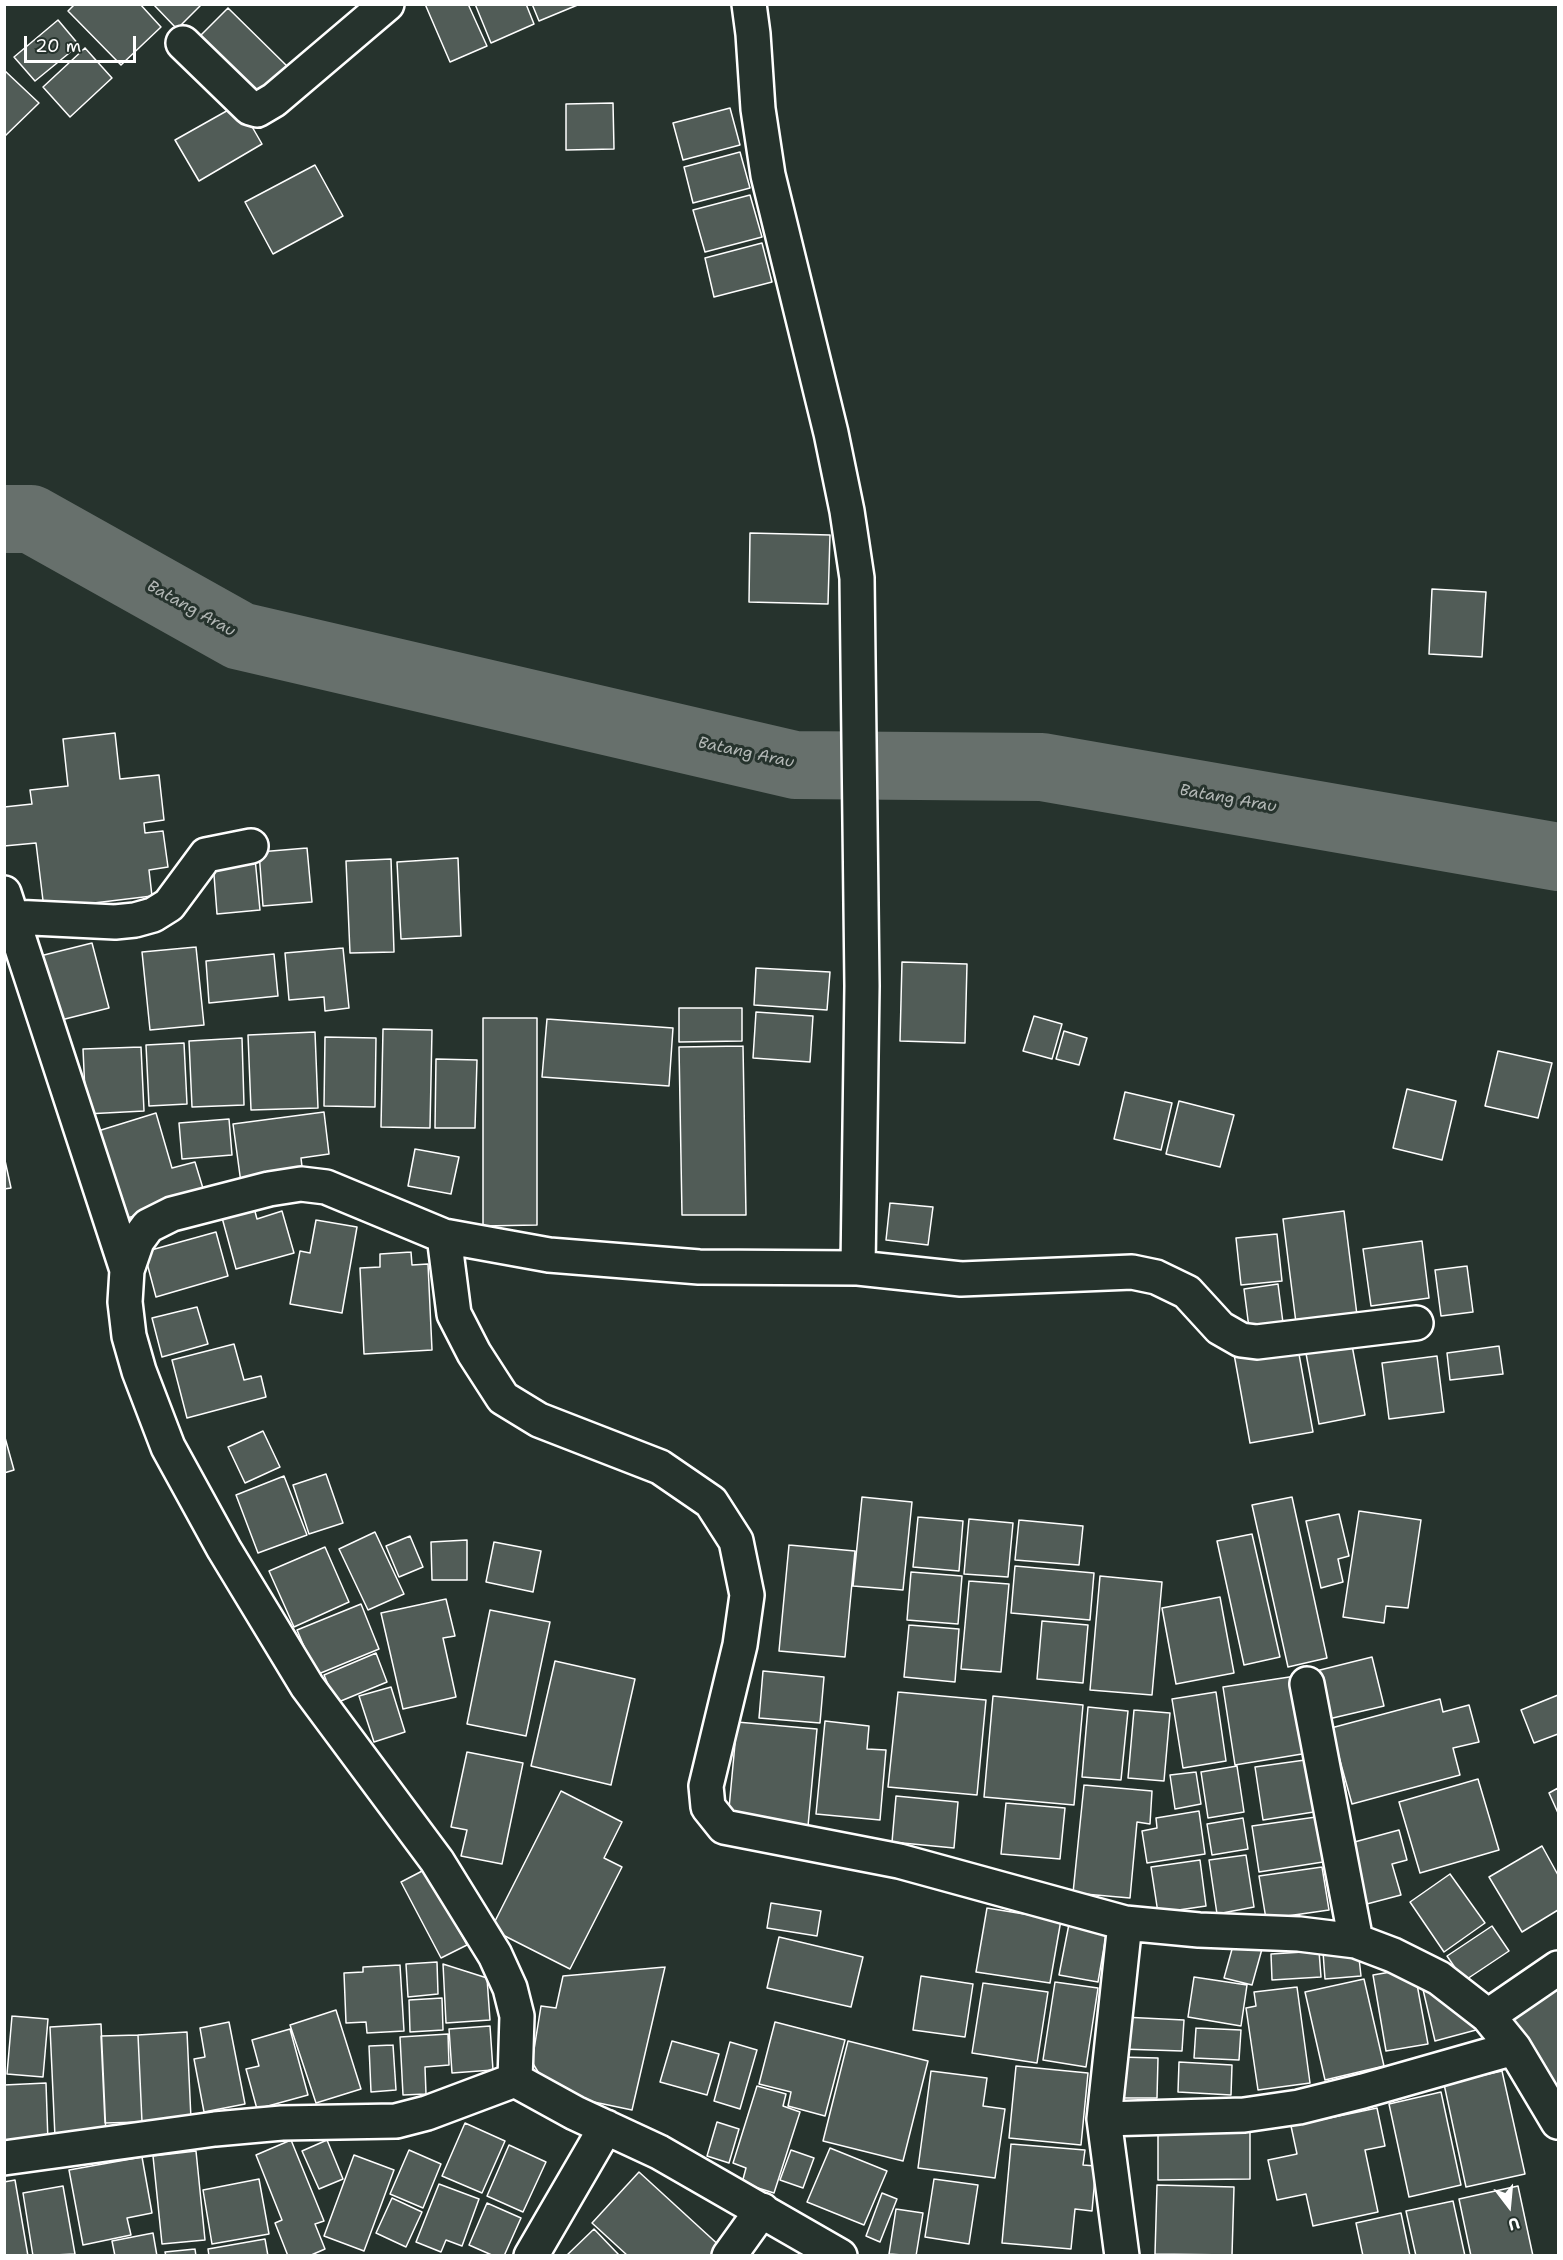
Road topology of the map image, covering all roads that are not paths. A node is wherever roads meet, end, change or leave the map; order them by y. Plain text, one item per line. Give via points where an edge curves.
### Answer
1 (387, 4) edge
2 (749, 4) edge
3 (183, 43) dead end
4 (251, 846) dead end
5 (8, 905) edge
6 (444, 1236) junction
7 (858, 1268) junction
8 (127, 1270) junction
9 (1416, 1323) dead end
10 (1307, 1684) dead end
11 (1125, 1923) junction
12 (1356, 1941) junction
13 (1558, 1968) edge
14 (1488, 2016) junction
15 (1514, 2048) junction
16 (515, 2080) junction
17 (1104, 2120) junction
18 (1558, 2122) edge
19 (606, 2127) junction
20 (4, 2158) edge
21 (762, 2210) junction
22 (531, 2256) edge
23 (729, 2256) edge
24 (840, 2256) edge
25 (1122, 2256) edge

1 - 3 street via 257,110 250,108
2 - 7 street via 768,175 831,433 857,578 862,986
4 - 5 street via 206,855 169,905 135,920 115,922
5 - 8 street
6 - 7 street via 549,1255 699,1267
6 - 8 street via 326,1187 301,1184 172,1214 148,1226 137,1241
6 - 11 street via 454,1314 503,1398 538,1420 660,1467 711,1502 735,1541 747,1595 740,1645 706,1786 708,1807 724,1827 899,1861
7 - 9 street via 961,1279 1132,1272 1156,1277 1188,1292 1220,1328 1241,1340 1257,1342
8 - 16 street via 129,1336 168,1447 307,1686 437,1861 495,1955 517,2016
10 - 12 street
11 - 12 street
11 - 17 street
12 - 14 street via 1439,1978
13 - 14 street
14 - 15 street
15 - 17 street via 1299,2107 1244,2115
15 - 18 street
16 - 19 street
16 - 20 street via 428,2114 396,2121 282,2123 214,2129
17 - 25 street
19 - 21 street via 659,2151
19 - 22 street
21 - 23 street
21 - 24 street

